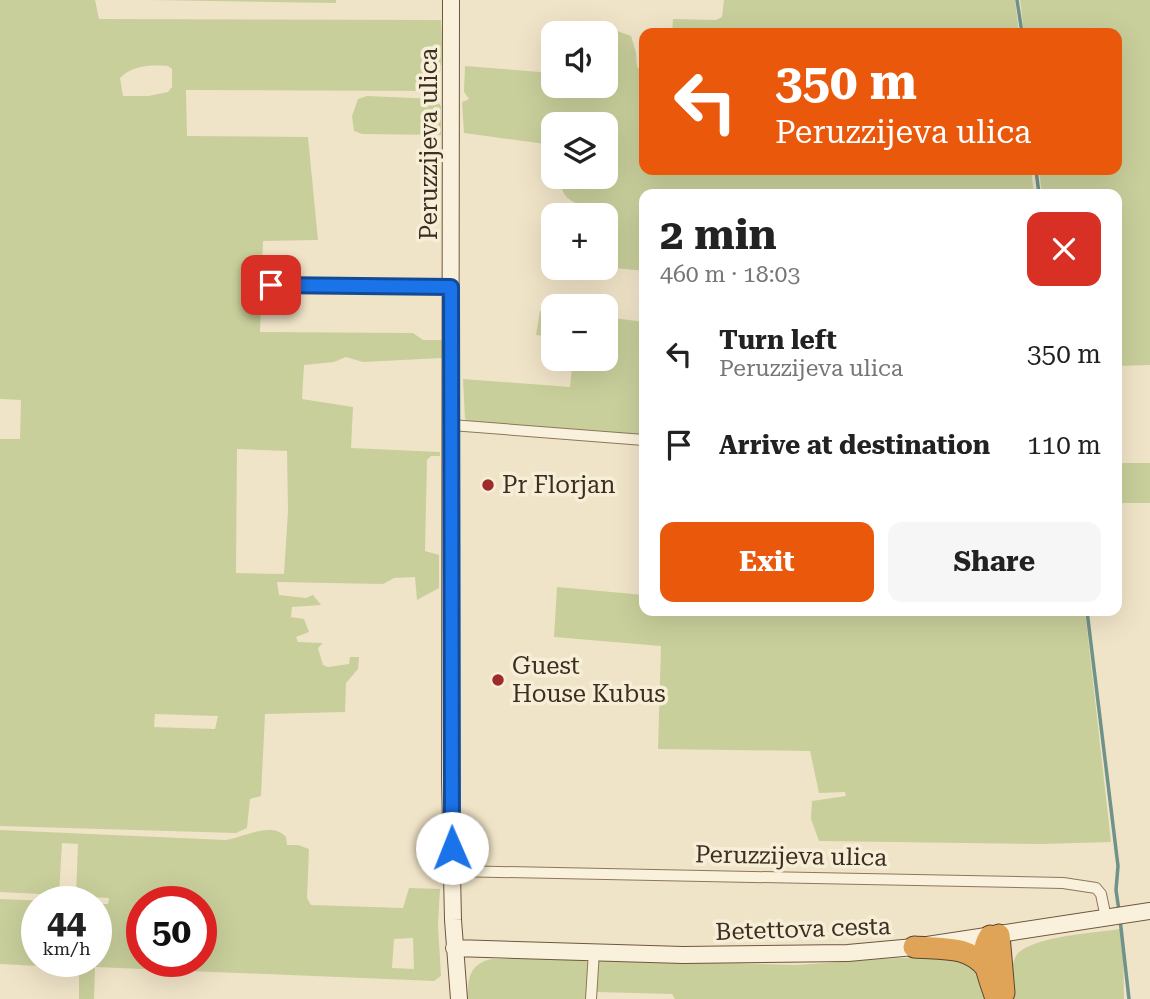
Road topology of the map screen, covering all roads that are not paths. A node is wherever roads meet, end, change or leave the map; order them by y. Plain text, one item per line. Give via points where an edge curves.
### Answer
1 (451, 0) edge
2 (271, 285) dead end
3 (451, 287) junction
4 (451, 425) junction
5 (639, 440) edge
6 (452, 871) junction
7 (1150, 911) edge
8 (1115, 916) junction
9 (995, 935) junction
10 (914, 947) junction
11 (454, 948) junction
12 (594, 951) junction
13 (987, 969) junction
14 (459, 999) edge
15 (591, 999) edge
16 (996, 999) edge
17 (1005, 999) edge

1 - 3 main road, Peruzzijeva ulica
2 - 3 street
3 - 4 main road, Peruzzijeva ulica
4 - 5 street
4 - 6 main road, Peruzzijeva ulica
6 - 8 street, Peruzzijeva ulica via 1063,883 1097,888
6 - 11 main road, Peruzzijeva ulica
7 - 8 main road, Betettova cesta
8 - 9 main road, Betettova cesta
9 - 10 main road, Betettova cesta
9 - 13 highway via 984,948
9 - 17 highway
10 - 12 main road, Betettova cesta via 808,955
10 - 13 highway via 966,952
11 - 12 main road, Betettova cesta
11 - 14 main road, Peruzzijeva ulica
12 - 15 street
13 - 16 highway

